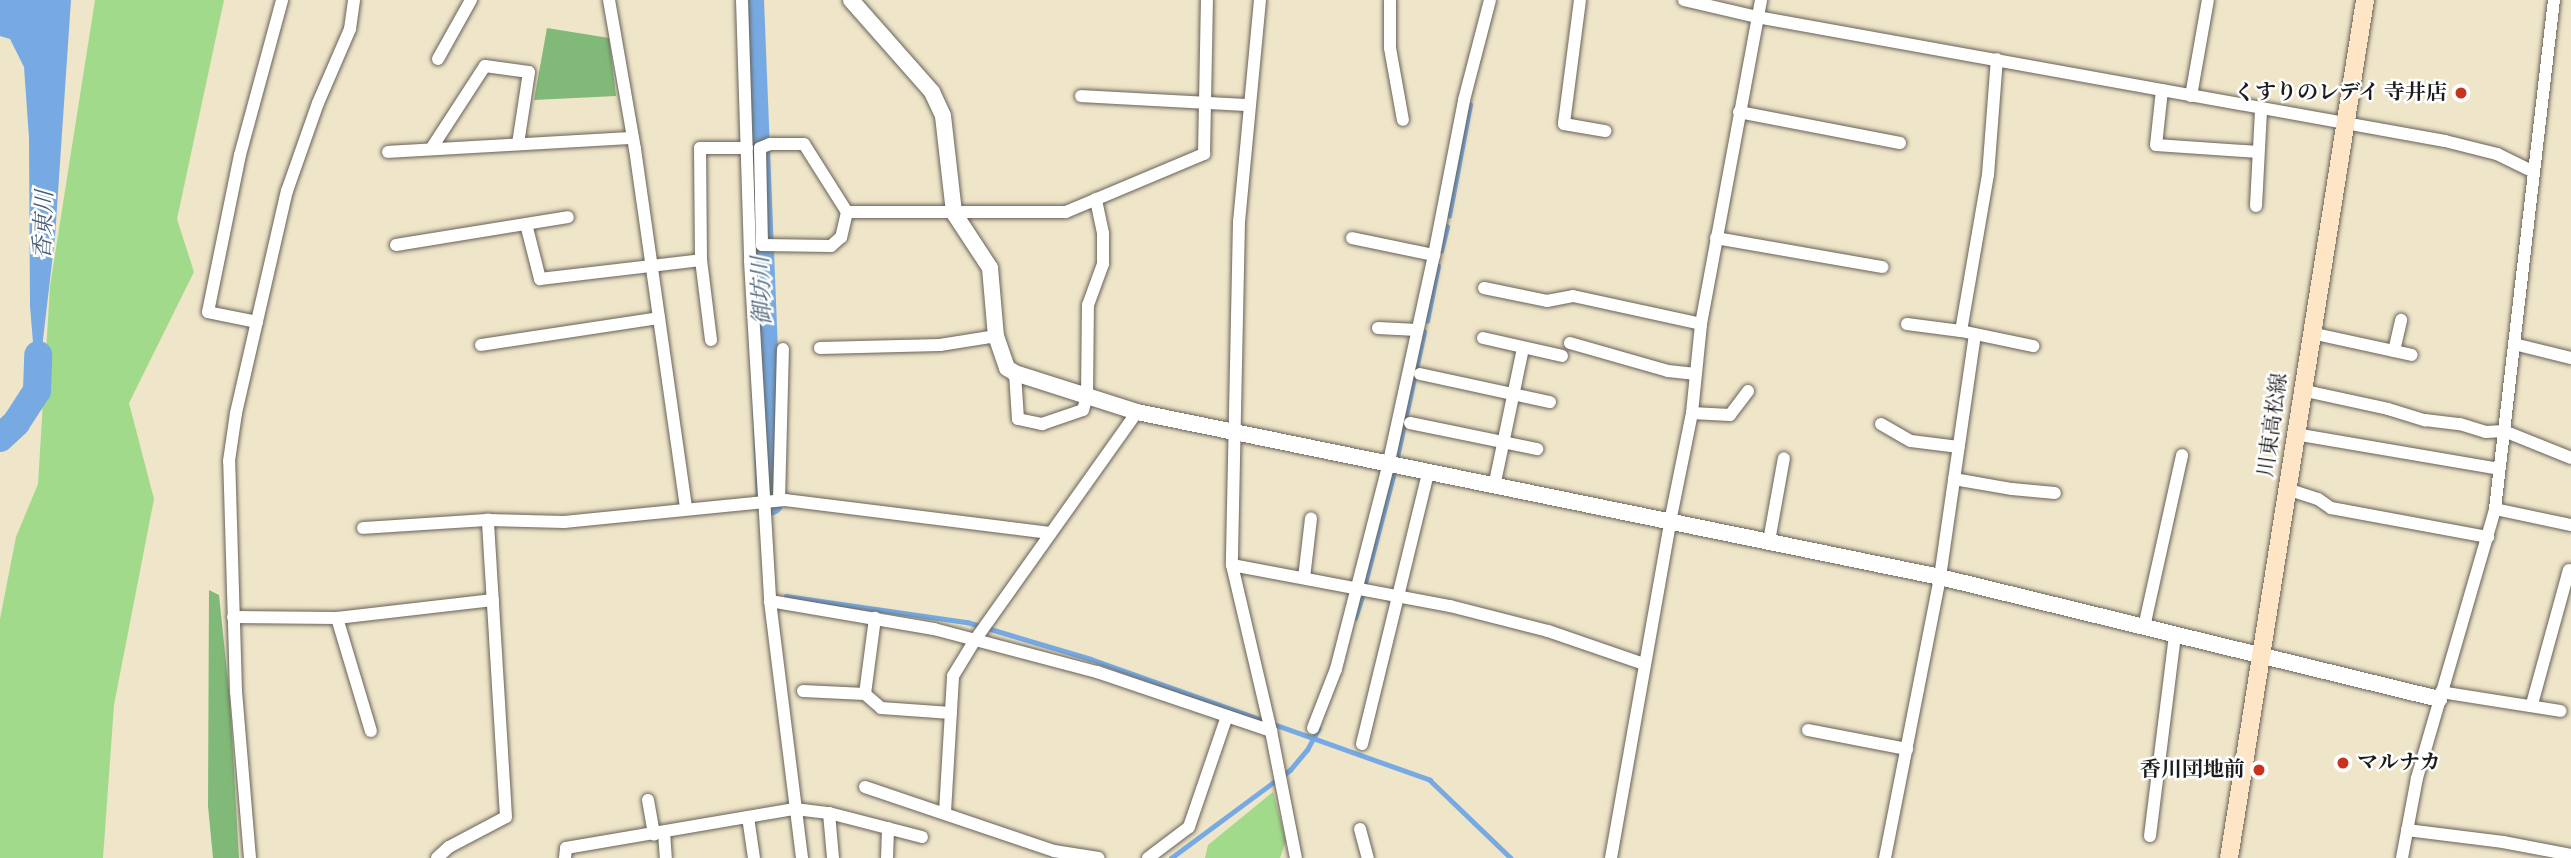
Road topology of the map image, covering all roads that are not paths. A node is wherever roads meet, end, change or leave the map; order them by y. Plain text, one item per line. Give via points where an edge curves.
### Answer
1 (282, 0) edge
2 (354, 0) edge
3 (471, 0) edge
4 (608, 0) edge
5 (742, 0) edge
6 (850, 0) edge
7 (1206, 0) edge
8 (1260, 0) edge
9 (1390, 0) edge
10 (1490, 0) edge
11 (1580, 0) edge
12 (1684, 0) edge
13 (1761, 0) edge
14 (2208, 0) edge
15 (2365, 0) edge
16 (2554, 0) edge
17 (1714, 4) edge
18 (1757, 17) junction
19 (438, 59) dead end
20 (1997, 59) junction
21 (2162, 90) junction
22 (1081, 96) dead end
23 (2191, 96) junction
24 (1205, 101) junction
25 (1249, 105) junction
26 (2261, 109) junction
27 (1739, 112) junction
28 (1403, 120) dead end
29 (2345, 125) junction
30 (1605, 131) dead end
31 (633, 138) junction
32 (1900, 143) dead end
33 (518, 144) junction
34 (747, 148) junction
35 (431, 149) junction
36 (388, 152) dead end
37 (2258, 152) junction
38 (2532, 171) junction
39 (1096, 199) junction
40 (2256, 206) dead end
41 (847, 212) junction
42 (954, 213) junction
43 (568, 216) dead end
44 (526, 224) junction
45 (1352, 237) dead end
46 (1717, 237) junction
47 (396, 245) dead end
48 (1434, 255) junction
49 (701, 260) junction
50 (652, 267) junction
51 (1882, 267) dead end
52 (1484, 288) dead end
53 (659, 318) junction
54 (2401, 320) dead end
55 (257, 322) junction
56 (1701, 324) junction
57 (1907, 324) dead end
58 (1378, 328) dead end
59 (1417, 330) junction
60 (1961, 331) junction
61 (2311, 333) junction
62 (1975, 335) junction
63 (996, 336) junction
64 (1483, 338) dead end
65 (711, 340) dead end
66 (1570, 343) dead end
67 (2514, 344) junction
68 (481, 345) dead end
69 (2033, 346) dead end
70 (820, 348) dead end
71 (1523, 348) junction
72 (783, 349) dead end
73 (2394, 351) junction
74 (2412, 355) dead end
75 (1562, 356) dead end
76 (2571, 358) edge
77 (1015, 373) junction
78 (1420, 374) dead end
79 (1696, 374) junction
80 (2301, 390) junction
81 (1748, 391) dead end
82 (1514, 394) junction
83 (1087, 396) junction
84 (1550, 402) dead end
85 (1137, 412) junction
86 (1692, 413) junction
87 (1410, 423) dead end
88 (1881, 424) dead end
89 (2504, 431) junction
90 (1233, 432) junction
91 (2295, 434) junction
92 (1504, 443) junction
93 (1959, 447) junction
94 (1538, 449) dead end
95 (2182, 455) dead end
96 (1784, 458) dead end
97 (2571, 458) edge
98 (1388, 466) junction
99 (2499, 469) junction
100 (1428, 474) junction
101 (1954, 479) junction
102 (1494, 487) junction
103 (2287, 489) junction
104 (2055, 492) dead end
105 (764, 500) junction
106 (779, 500) junction
107 (686, 508) junction
108 (2495, 509) junction
109 (1311, 518) dead end
110 (488, 520) junction
111 (1670, 522) junction
112 (2571, 525) edge
113 (363, 528) dead end
114 (1050, 533) junction
115 (2488, 537) junction
116 (1769, 541) junction
117 (1231, 565) junction
118 (2569, 570) dead end
119 (1940, 577) junction
120 (1304, 578) junction
121 (1358, 587) junction
122 (1399, 594) junction
123 (493, 600) junction
124 (770, 601) junction
125 (233, 617) junction
126 (337, 618) junction
127 (875, 618) junction
128 (2144, 627) junction
129 (2175, 635) junction
130 (975, 640) junction
131 (2263, 656) junction
132 (1644, 664) junction
133 (803, 691) dead end
134 (865, 694) junction
135 (2440, 695) junction
136 (2532, 705) junction
137 (2561, 711) dead end
138 (951, 713) junction
139 (1227, 716) junction
140 (1313, 728) dead end
141 (371, 730) dead end
142 (1808, 730) dead end
143 (1271, 731) junction
144 (1362, 744) dead end
145 (1907, 749) junction
146 (865, 787) dead end
147 (649, 800) dead end
148 (795, 809) junction
149 (944, 812) junction
150 (829, 813) junction
151 (748, 817) junction
152 (888, 828) junction
153 (1360, 829) dead end
154 (2407, 830) junction
155 (659, 833) junction
156 (2150, 836) dead end
157 (922, 837) dead end
158 (2571, 855) edge
159 (250, 858) edge
160 (437, 858) edge
161 (565, 858) edge
162 (666, 858) edge
163 (754, 858) edge
164 (802, 858) edge
165 (833, 858) edge
166 (887, 858) edge
167 (1098, 858) edge
168 (1148, 858) edge
169 (1296, 858) edge
170 (1368, 858) edge
171 (1611, 858) edge
172 (1885, 858) edge
173 (2229, 858) edge
174 (2402, 858) edge

1 - 55 street via 240,155 208,312
2 - 55 street via 350,29 287,191
3 - 19 street
4 - 31 street
5 - 34 street
6 - 42 street via 932,92 943,116
7 - 24 street
8 - 25 street
9 - 28 street via 1390,48
10 - 48 street via 1464,100
11 - 30 street via 1563,124
12 - 17 street
13 - 18 street
14 - 23 street
15 - 29 main road, 川東高松線
16 - 38 street
17 - 18 street
18 - 20 street
18 - 27 street
20 - 21 street
20 - 60 street via 1988,175
21 - 23 street
21 - 37 street via 2156,145
22 - 24 street
23 - 26 street
24 - 25 street
24 - 39 street via 1204,154
25 - 90 street
26 - 29 street
26 - 37 street
27 - 32 street
27 - 46 street
29 - 38 street via 2445,141 2497,154
29 - 61 main road, 川東高松線
31 - 33 street
31 - 50 street
33 - 35 street
33 - 35 street via 529,72 485,66
34 - 49 street via 700,148
34 - 105 street
35 - 36 street
37 - 40 street
38 - 67 street
39 - 42 street via 1066,212
39 - 83 street via 1104,233 1102,264 1088,305
41 - 41 street via 841,237 831,246 762,245 760,148 804,144
41 - 42 street
42 - 63 street via 990,268
43 - 44 street
44 - 47 street
44 - 50 street via 540,279
45 - 48 street
46 - 51 street
46 - 56 street
48 - 59 street
49 - 50 street
49 - 65 street
50 - 53 street
52 - 56 street via 1547,301 1573,296
53 - 68 street
53 - 107 street
54 - 73 street
55 - 125 street via 229,461
56 - 79 street
57 - 60 street
58 - 59 street
59 - 98 street
60 - 62 street
61 - 73 street
61 - 80 main road, 川東高松線
62 - 69 street
62 - 93 street
63 - 70 street via 940,345
63 - 77 street via 1007,368
64 - 71 street
66 - 79 street via 1668,371
67 - 76 street
67 - 89 street
71 - 75 street
71 - 82 street
72 - 106 street
73 - 74 street
77 - 83 street
77 - 83 street via 1018,419 1042,424 1083,410
78 - 82 street
79 - 86 street
80 - 89 street via 2425,420
80 - 91 main road, 川東高松線
81 - 86 street via 1730,415
82 - 84 street
82 - 92 street
83 - 85 street
85 - 90 street
85 - 114 street
86 - 111 street
87 - 92 street
88 - 93 street via 1911,442
89 - 97 street
89 - 99 street
90 - 98 street
90 - 117 street
91 - 99 street
91 - 103 main road, 川東高松線
92 - 94 street
92 - 102 street
93 - 101 street
95 - 128 street
96 - 116 street
98 - 100 street
98 - 121 street
99 - 108 street
100 - 102 street
100 - 122 street
101 - 104 street
101 - 119 street
102 - 111 street
103 - 115 street via 2318,499 2331,509
103 - 131 main road, 川東高松線
105 - 106 street
105 - 107 street
105 - 124 street
106 - 114 street
107 - 110 street via 564,522
108 - 112 street
108 - 115 street
109 - 120 street
110 - 113 street
110 - 123 street
111 - 116 street
111 - 132 street
114 - 130 street
115 - 135 street
116 - 119 street
117 - 120 street
117 - 143 street
118 - 136 street
119 - 128 street
119 - 145 street
120 - 121 street
121 - 122 street
121 - 140 street via 1336,669
122 - 132 street via 1548,631
122 - 144 street
123 - 126 street
123 - 160 street via 506,817
124 - 127 street
124 - 148 street
125 - 126 street
125 - 159 street
126 - 141 street
127 - 130 street
127 - 134 street
128 - 129 street
129 - 131 street
129 - 156 street
130 - 138 street via 953,676
130 - 139 street via 1097,672
131 - 135 street
131 - 173 main road, 川東高松線
132 - 171 street
133 - 134 street
134 - 138 street via 881,708
135 - 136 street
135 - 154 street
136 - 137 street
138 - 149 street
139 - 143 street
139 - 168 street via 1189,827
142 - 145 street
143 - 169 street
145 - 172 street
146 - 149 street
147 - 155 street
148 - 150 street
148 - 151 street
148 - 164 street
149 - 167 street via 1054,851
150 - 152 street
150 - 165 street
151 - 155 street
151 - 163 street
152 - 157 street
152 - 166 street
153 - 170 street
154 - 158 street
154 - 174 street
155 - 161 street via 566,848
155 - 162 street

